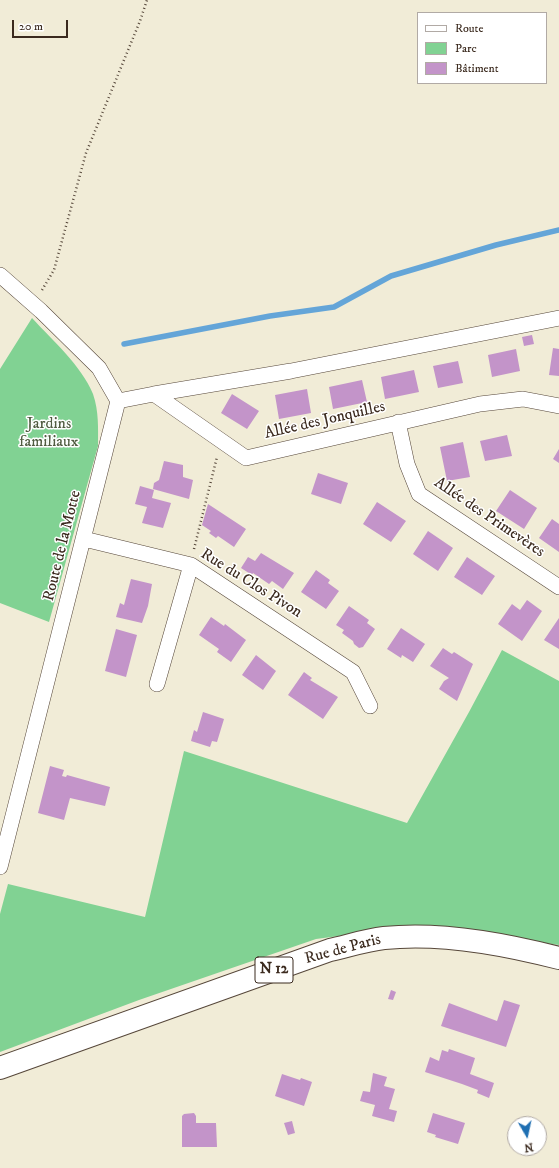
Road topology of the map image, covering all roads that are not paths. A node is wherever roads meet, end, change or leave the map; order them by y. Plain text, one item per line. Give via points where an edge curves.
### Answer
1 (0, 275) edge
2 (559, 318) edge
3 (154, 394) junction
4 (118, 401) junction
5 (559, 406) edge
6 (398, 422) junction
7 (84, 539) junction
8 (190, 565) junction
9 (559, 587) edge
10 (158, 684) dead end
11 (370, 706) dead end
12 (0, 868) edge
13 (559, 958) edge
14 (0, 1068) edge

1 - 4 street via 34,304 99,368
2 - 3 street via 291,371
3 - 4 street
3 - 6 street, Allée des Jonquilles via 246,458
4 - 7 street, Route de la Motte
5 - 6 street, Allée des Jonquilles via 523,399 480,404
6 - 9 street, Allée des Primevères via 407,464 419,494
7 - 8 street, Rue du Clos Pivon
7 - 12 street, Route de la Motte
8 - 10 street
8 - 11 street, Rue du Clos Pivon via 353,672
13 - 14 main road, Rue de Paris / N 12 via 470,941 423,937 383,938 330,950

